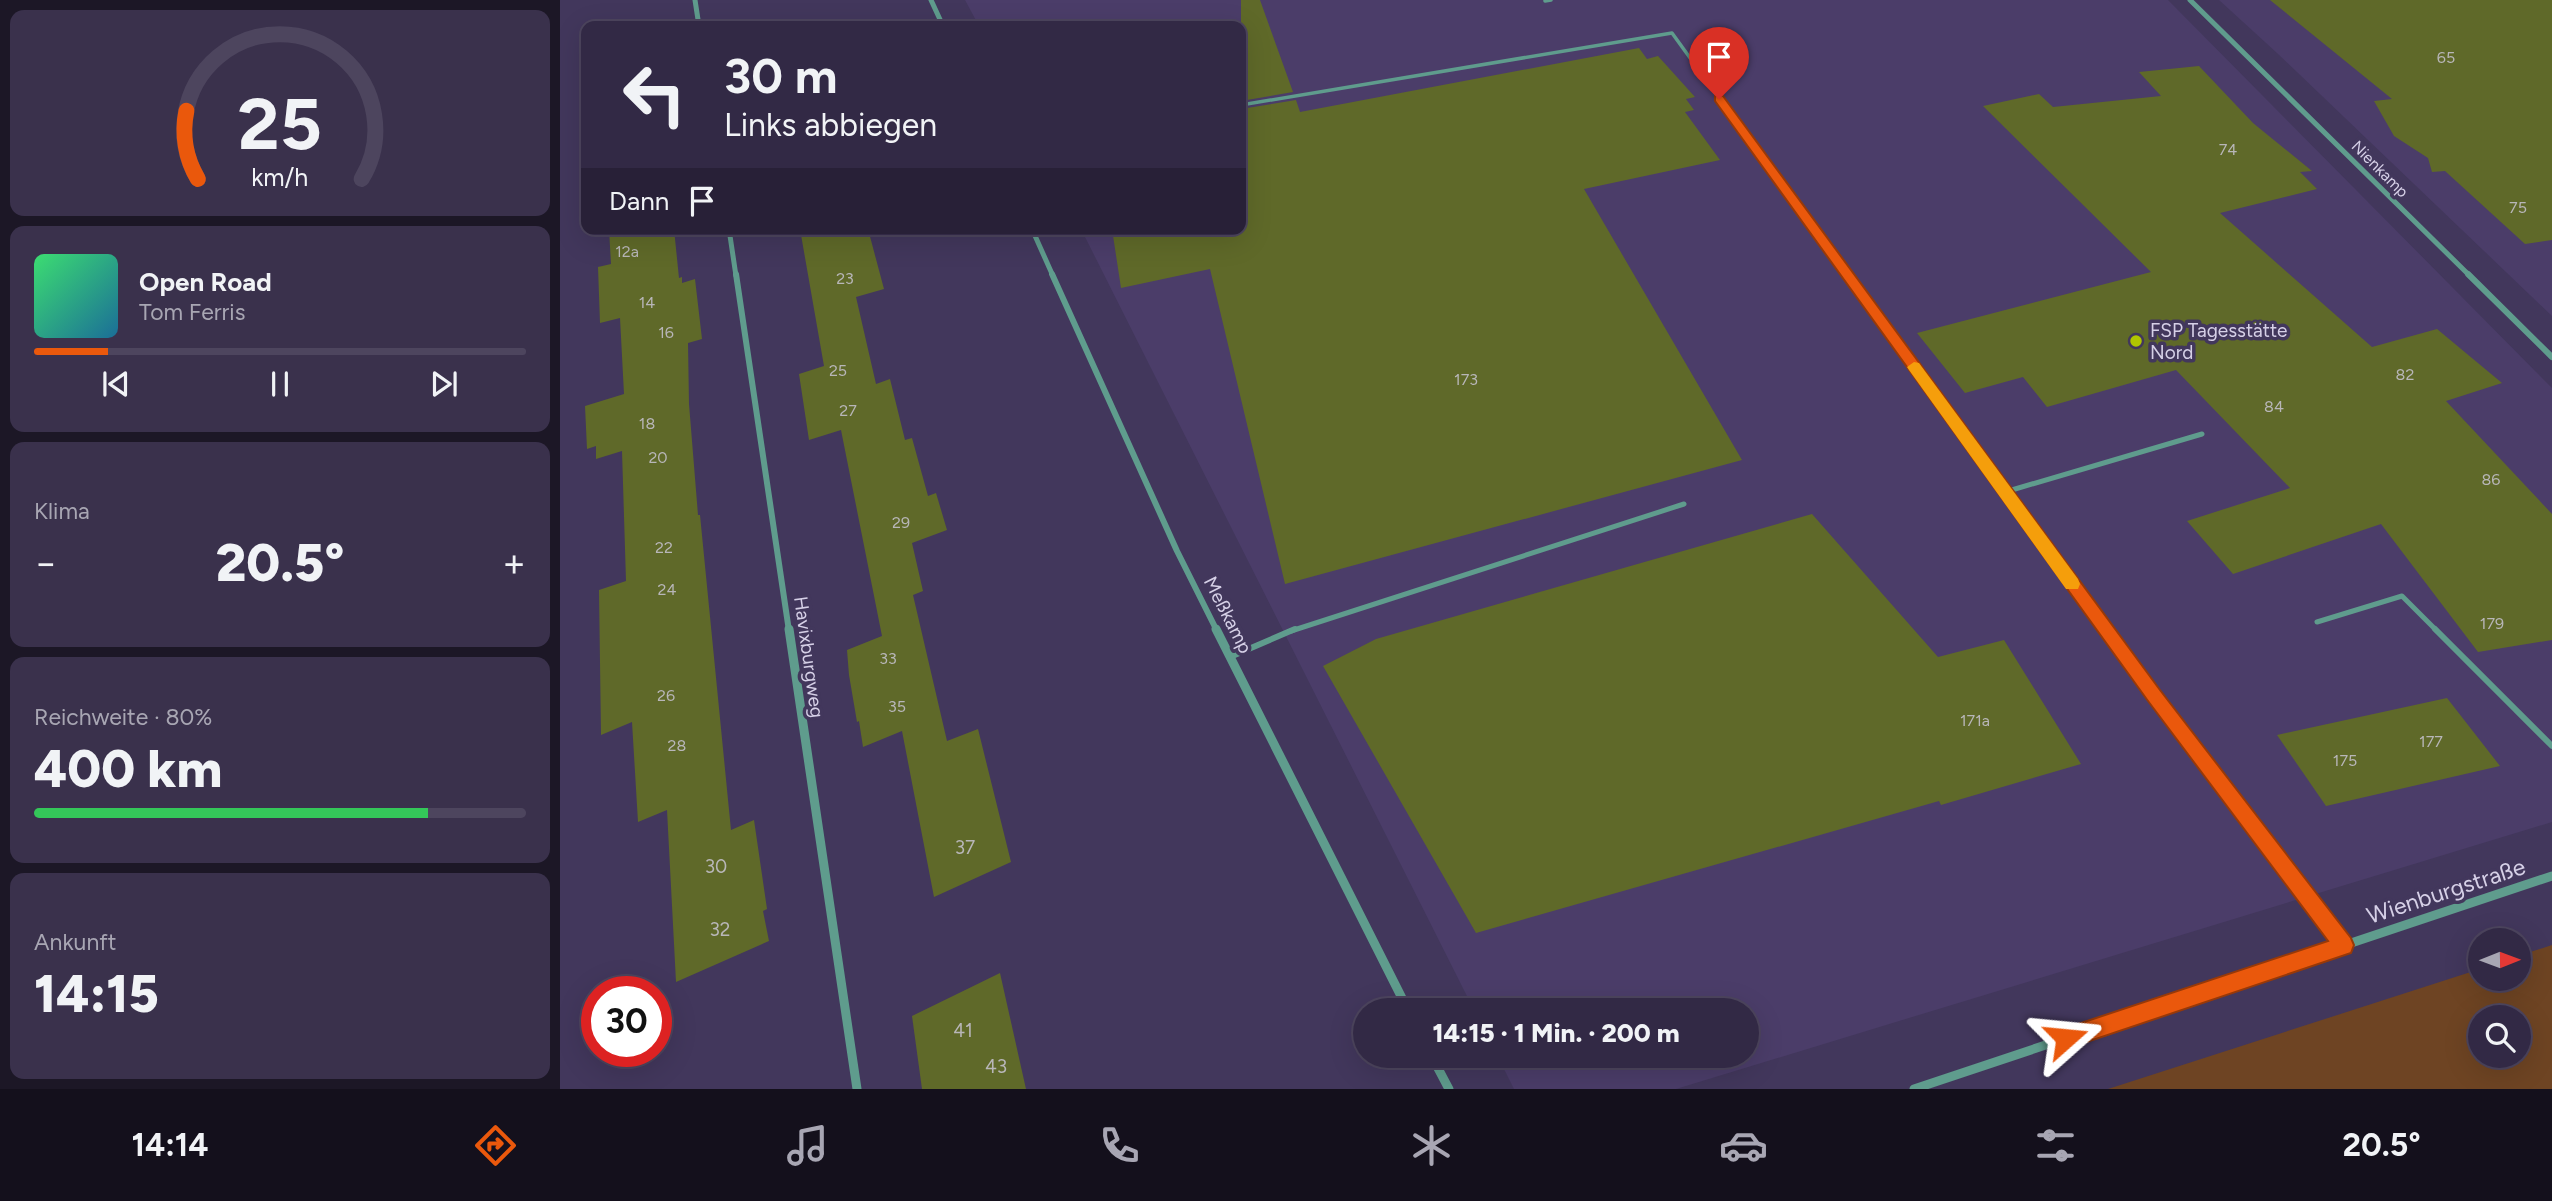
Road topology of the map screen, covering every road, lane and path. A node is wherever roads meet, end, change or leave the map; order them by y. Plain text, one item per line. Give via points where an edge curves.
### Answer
1 (695, 0) edge
2 (931, 0) edge
3 (1551, 0) edge
4 (2190, 0) edge
5 (1545, 1) edge
6 (698, 21) edge
7 (941, 21) edge
8 (1246, 105) edge
9 (730, 235) edge
10 (1035, 235) edge
11 (2552, 357) edge
12 (2202, 434) dead end
13 (2005, 492) junction
14 (1684, 504) dead end
15 (2317, 622) dead end
16 (1230, 657) junction
17 (2552, 746) edge
18 (2552, 876) edge
19 (2344, 945) junction
20 (1402, 998) edge
21 (1438, 1068) edge
22 (857, 1089) edge
23 (1450, 1089) edge
24 (1914, 1089) edge

1 - 6 street
2 - 7 street
3 - 5 lane
4 - 11 street, Nienkamp
8 - 13 lane via 1672,33
9 - 22 street, Havixburgweg
10 - 16 street, Meßkamp via 1177,551
12 - 13 lane
13 - 19 lane
14 - 16 lane via 1295,629
15 - 17 lane via 2402,596
16 - 20 street, Meßkamp
18 - 19 street, Wienburgstraße
19 - 24 street, Wienburgstraße
21 - 23 street

